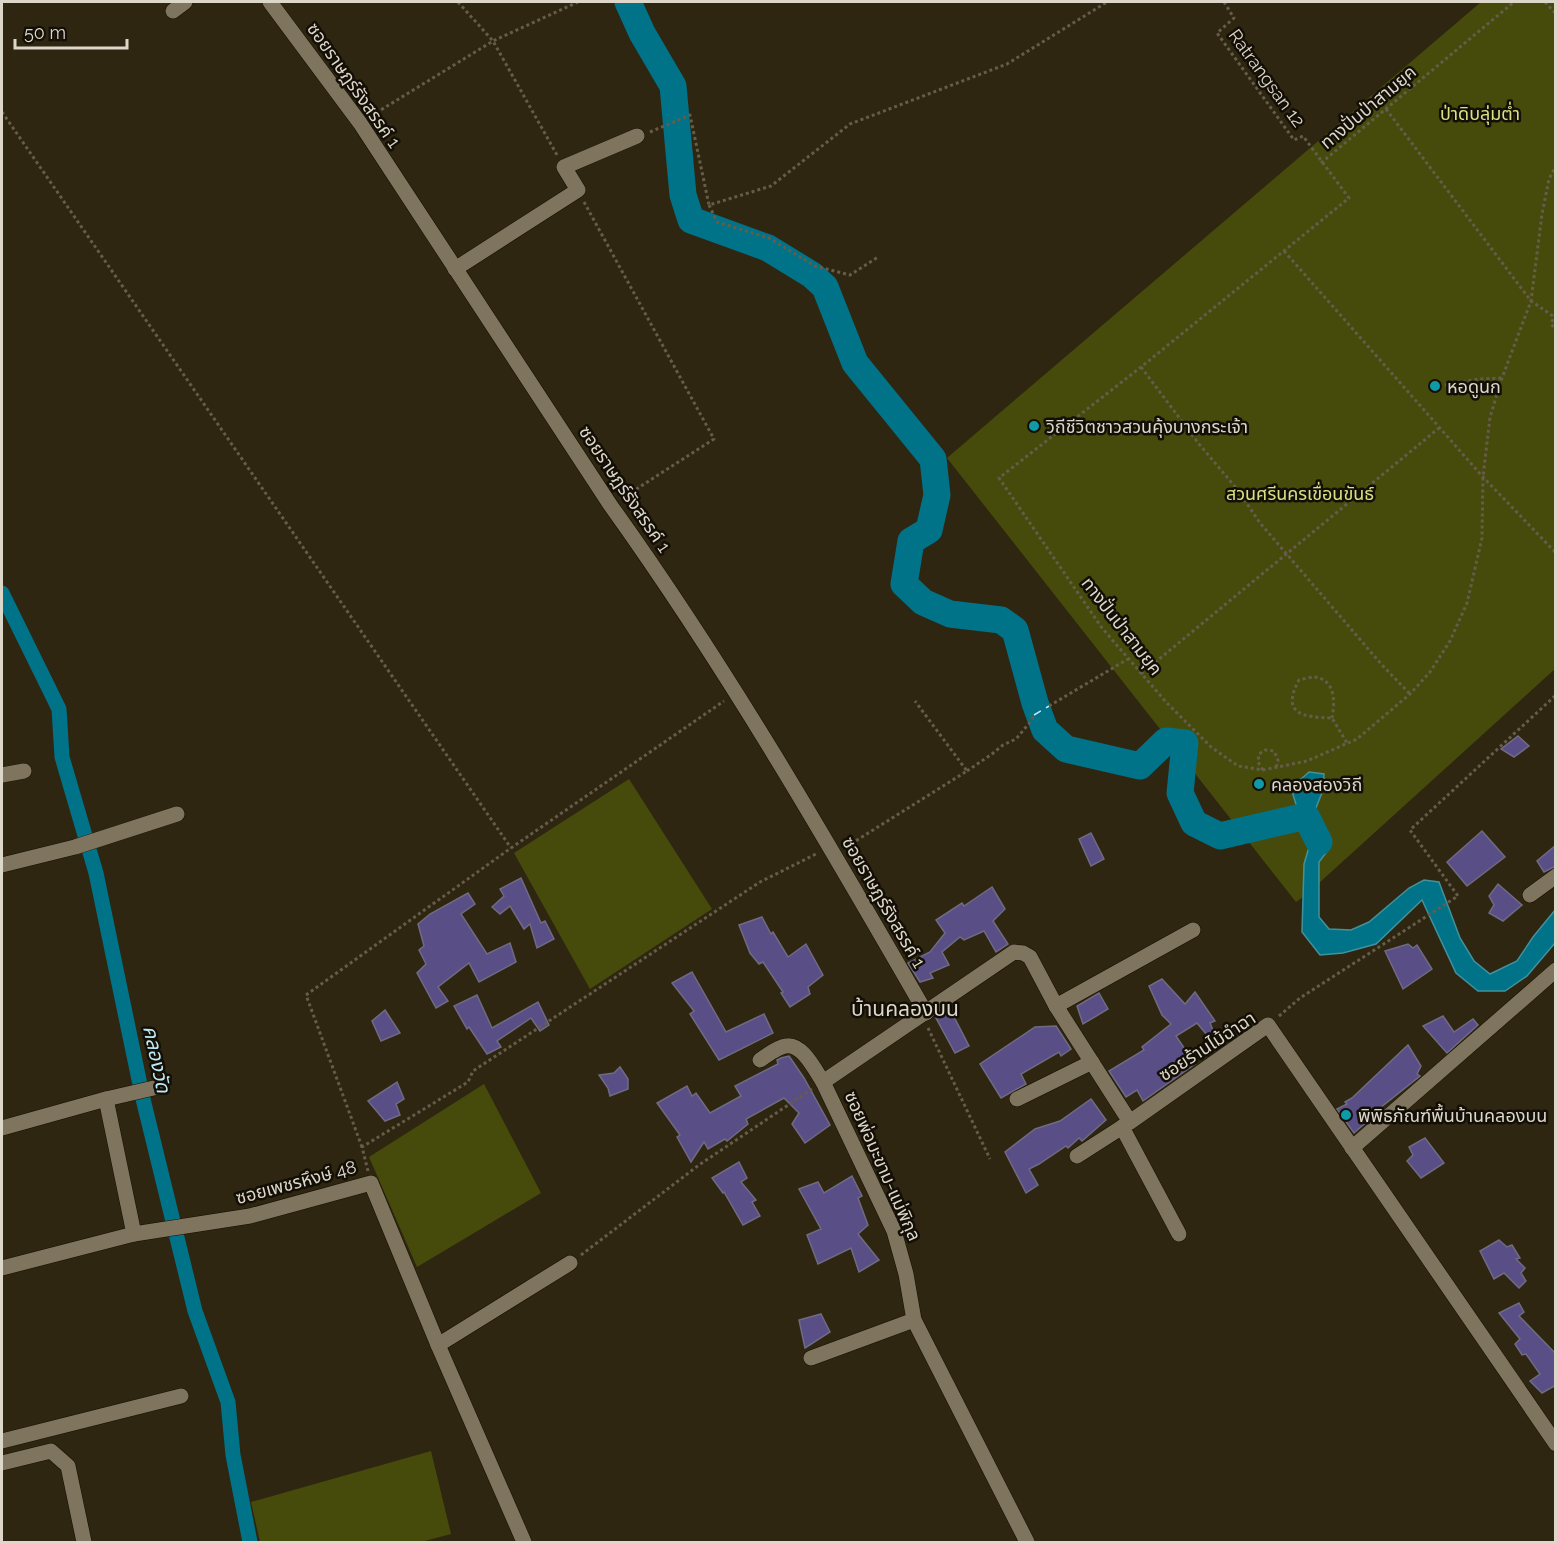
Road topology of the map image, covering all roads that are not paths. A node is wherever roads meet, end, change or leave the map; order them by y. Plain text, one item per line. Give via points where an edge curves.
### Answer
1 (185, 2) edge
2 (270, 2) edge
3 (173, 11) dead end
4 (637, 136) road end
5 (455, 269) junction
6 (24, 771) dead end
7 (2, 775) edge
8 (177, 814) dead end
9 (2, 865) edge
10 (1556, 876) edge
11 (1530, 895) dead end
12 (1193, 930) dead end
13 (1556, 970) edge
14 (1056, 1006) junction
15 (924, 1014) junction
16 (760, 1060) dead end
17 (1092, 1062) junction
18 (823, 1082) junction
19 (158, 1088) dead end
20 (108, 1099) junction
21 (1017, 1099) dead end
22 (1126, 1125) junction
23 (2, 1128) edge
24 (1352, 1148) junction
25 (1077, 1156) dead end
26 (134, 1234) junction
27 (1179, 1234) dead end
28 (570, 1263) road end
29 (2, 1268) edge
30 (914, 1320) junction
31 (438, 1345) junction
32 (811, 1358) dead end
33 (181, 1396) dead end
34 (2, 1441) edge
35 (1556, 1444) edge
36 (2, 1463) edge
37 (84, 1542) edge
38 (524, 1542) edge
39 (1027, 1542) edge

1 - 3 street
2 - 5 street, ซอยราษฎร์รังสรรค์ 1 via 360,123
4 - 5 street via 564,166 578,190
5 - 15 street, ซอยราษฎร์รังสรรค์ 1 via 735,693 832,850
6 - 7 street
8 - 9 street via 75,847
10 - 11 street
12 - 14 street
13 - 24 street
14 - 15 street via 1030,957 1014,952
14 - 17 street
15 - 18 street, ซอยพ่อมะขาม-แม่พิกุล
16 - 18 street via 785,1046 794,1047
17 - 21 street
17 - 22 street
18 - 30 street, ซอยพ่อมะขาม-แม่พิกุล via 894,1232
19 - 20 street
20 - 23 street
20 - 26 street
22 - 24 street, ซอยร้านไม้ฉำฉา via 1268,1025
22 - 25 street, ซอยร้านไม้ฉำฉา
22 - 27 street
24 - 35 street, ซอยร้านไม้ฉำฉา
26 - 29 street, ซอยเพชรหึงษ์ 48
26 - 31 street, ซอยเพชรหึงษ์ 48 via 250,1216 371,1183
28 - 31 street
30 - 32 street
30 - 39 street, ซอยพ่อมะขาม-แม่พิกุล
31 - 38 street, ซอยเพชรหึงษ์ 48
33 - 34 street
36 - 37 street via 51,1451 68,1466

